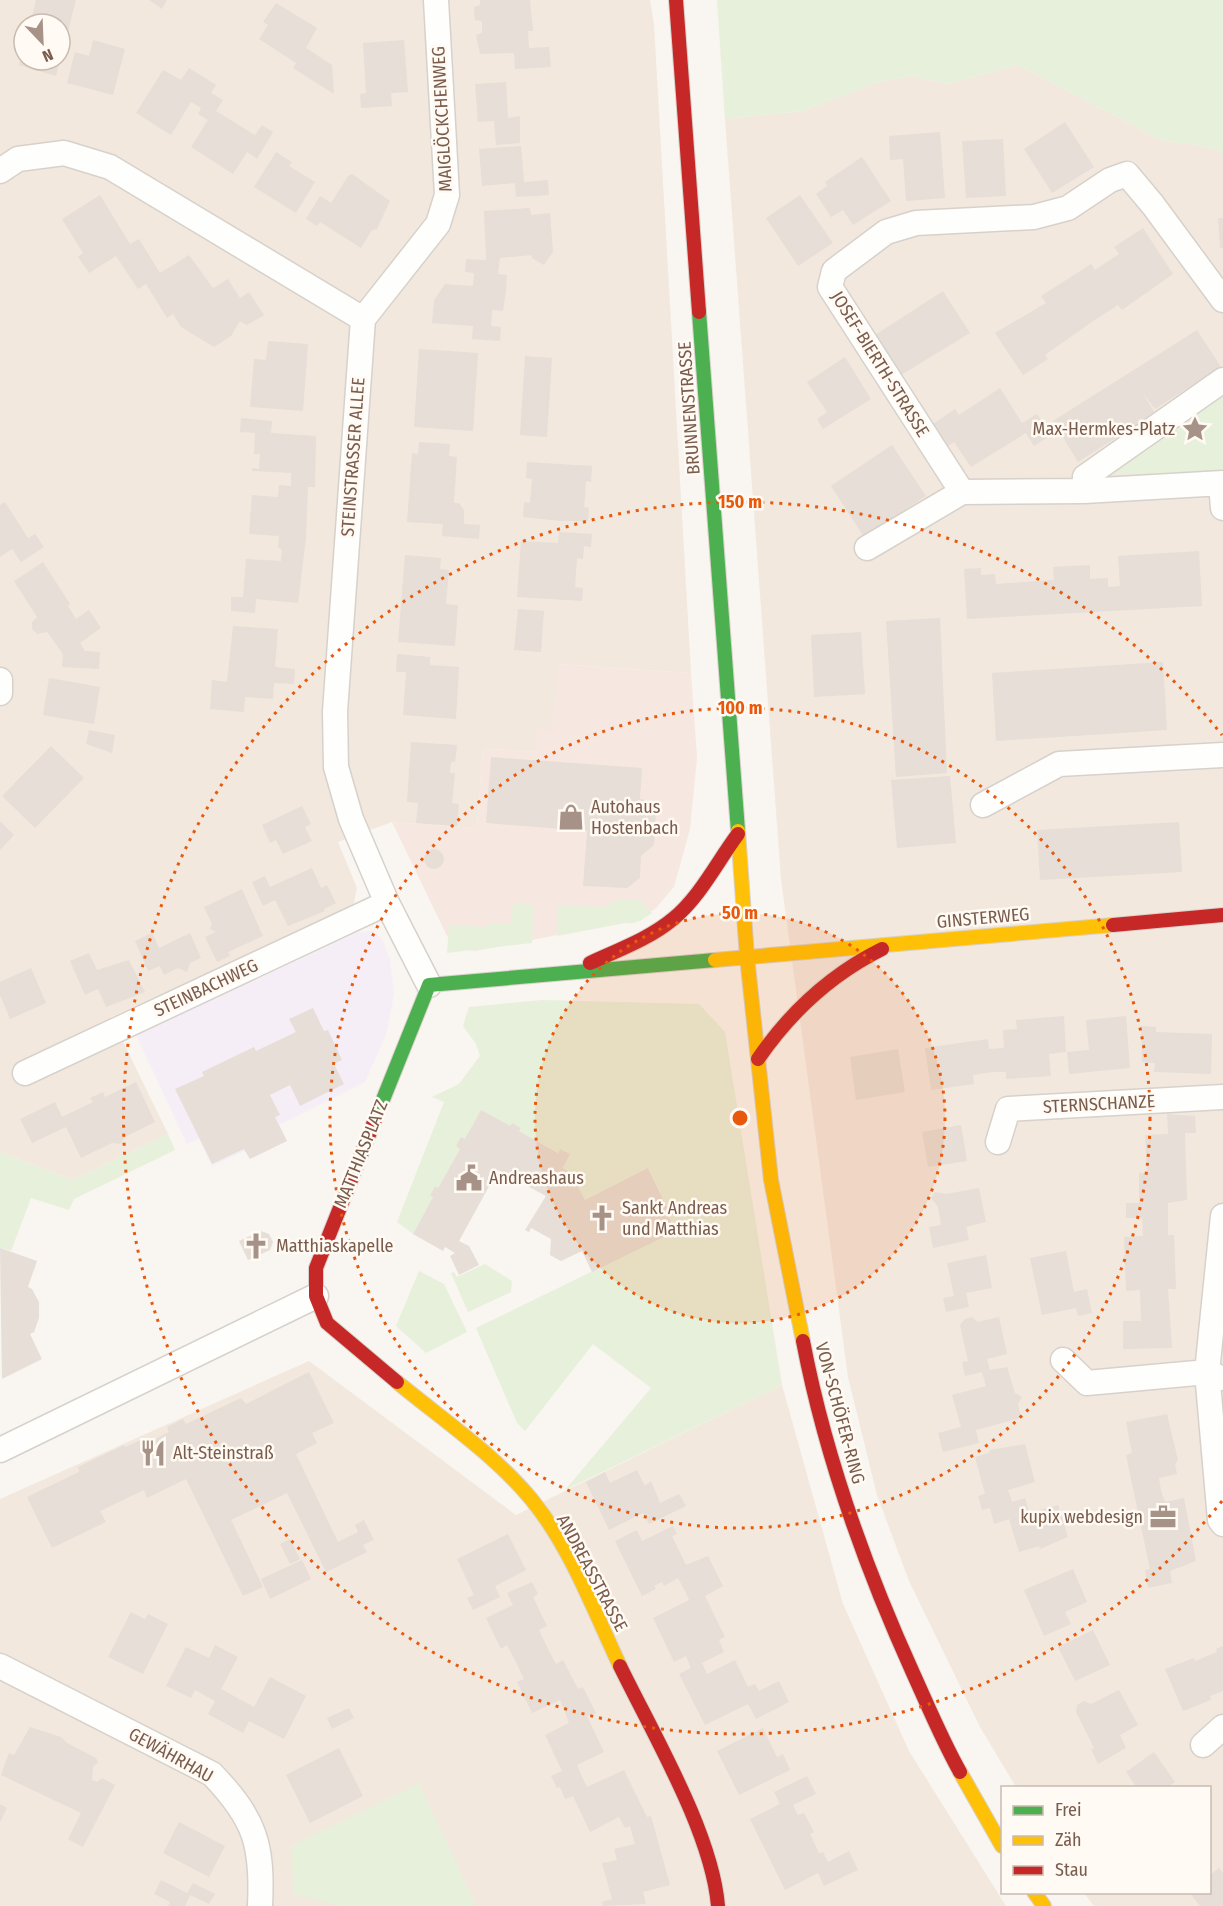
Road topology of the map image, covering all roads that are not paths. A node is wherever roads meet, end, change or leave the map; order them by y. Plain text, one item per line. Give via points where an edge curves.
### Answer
1 (436, 0) edge
2 (676, 0) edge
3 (0, 171) edge
4 (1223, 300) edge
5 (363, 319) junction
6 (1223, 380) edge
7 (1084, 491) junction
8 (962, 492) junction
9 (1222, 492) edge
10 (867, 548) dead end
11 (0, 680) edge
12 (0, 693) edge
13 (1223, 755) edge
14 (983, 805) dead end
15 (738, 834) junction
16 (387, 903) junction
17 (1223, 915) edge
18 (894, 944) junction
19 (747, 957) junction
20 (570, 973) junction
21 (429, 985) junction
22 (758, 1059) junction
23 (26, 1073) dead end
24 (1223, 1097) edge
25 (999, 1142) dead end
26 (1223, 1216) edge
27 (316, 1296) junction
28 (1063, 1360) dead end
29 (1215, 1375) edge
30 (0, 1450) edge
31 (1223, 1524) edge
32 (0, 1666) edge
33 (1223, 1727) edge
34 (1203, 1745) dead end
35 (1001, 1844) edge
36 (1035, 1894) edge
37 (260, 1906) edge
38 (718, 1906) edge
39 (1044, 1906) edge

1 - 5 street, MAIGLÖCKCHENWEG via 447,195 438,224
2 - 15 main road, BRUNNENSTRASSE
3 - 5 street via 18,159 64,153 110,167
4 - 8 street, JOSEF-BIERTH-STRASSE via 1127,174 1110,180 1068,208 1034,217 916,223 886,232 834,271 830,287
5 - 16 street, STEINSTRASSER ALLEE via 335,712 336,767 351,819
6 - 7 street via 1085,477
7 - 8 street
7 - 9 street
8 - 10 street
11 - 12 street
13 - 14 street via 1059,764
15 - 19 main road, BRUNNENSTRASSE
15 - 20 main road via 706,881 674,918 651,934
16 - 21 street, STEINSTRASSER ALLEE
16 - 23 street, STEINBACHWEG
17 - 18 main road, GINSTERWEG
18 - 19 main road, GINSTERWEG
18 - 22 main road via 825,983 779,1028
19 - 20 main road
19 - 22 main road, VON-SCHÖFER-RING
20 - 21 main road
21 - 27 main road, MATTHIASPLATZ via 316,1268
22 - 35 main road, VON-SCHÖFER-RING via 771,1180 811,1383 847,1508 893,1628 948,1750
24 - 25 street, STERNSCHANZE via 1008,1109
26 - 29 street
27 - 30 street
27 - 38 main road, ANDREASSTRASSE via 327,1323 505,1472 532,1500 559,1539 693,1817 716,1880
28 - 29 street via 1087,1383
29 - 31 street
32 - 37 street, GEWÄHRHAU via 212,1774 236,1800 255,1835 262,1866
33 - 34 street
36 - 39 main road

